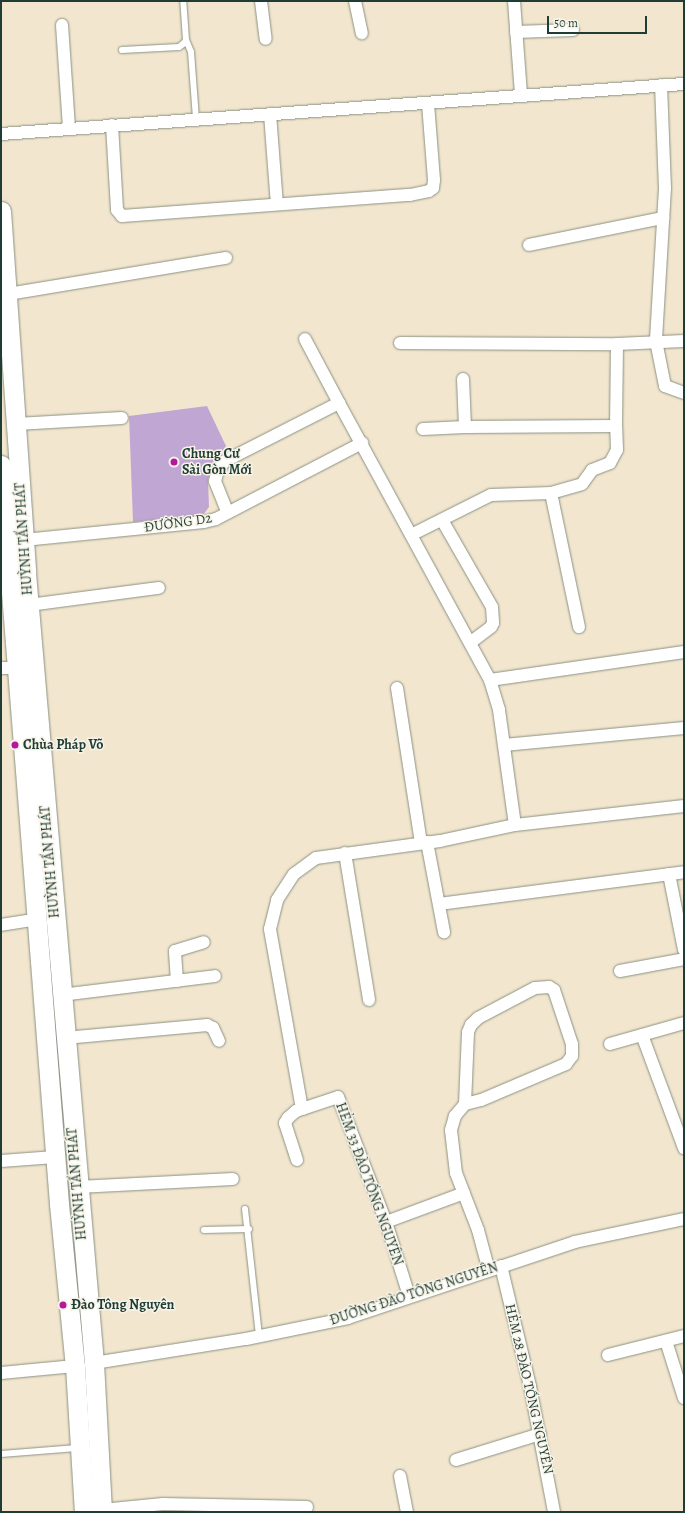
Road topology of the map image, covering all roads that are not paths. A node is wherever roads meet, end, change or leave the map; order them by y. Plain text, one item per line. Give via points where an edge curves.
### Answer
1 (183, 1) edge
2 (261, 1) edge
3 (355, 1) edge
4 (514, 1) edge
5 (62, 25) dead end
6 (573, 30) dead end
7 (516, 32) junction
8 (362, 33) dead end
9 (186, 40) junction
10 (266, 40) dead end
11 (122, 50) dead end
12 (684, 84) edge
13 (661, 85) junction
14 (521, 95) junction
15 (428, 104) junction
16 (270, 114) junction
17 (196, 119) junction
18 (112, 125) junction
19 (70, 128) junction
20 (1, 134) edge
21 (277, 204) junction
22 (1, 211) edge
23 (663, 218) junction
24 (529, 245) dead end
25 (226, 258) dead end
26 (8, 294) junction
27 (305, 339) dead end
28 (656, 341) junction
29 (684, 341) edge
30 (400, 343) dead end
31 (618, 344) junction
32 (463, 379) dead end
33 (684, 393) edge
34 (339, 403) junction
35 (122, 418) dead end
36 (16, 424) junction
37 (616, 426) junction
38 (465, 427) junction
39 (423, 429) dead end
40 (362, 443) junction
41 (1, 465) edge
42 (551, 493) junction
43 (227, 511) junction
44 (442, 520) junction
45 (411, 535) junction
46 (24, 540) junction
47 (159, 588) dead end
48 (29, 605) junction
49 (579, 627) dead end
50 (470, 643) junction
51 (684, 652) edge
52 (9, 668) edge
53 (490, 680) junction
54 (397, 688) dead end
55 (684, 728) edge
56 (504, 745) junction
57 (34, 782) junction
58 (684, 806) edge
59 (515, 825) junction
60 (424, 843) junction
61 (346, 853) junction
62 (684, 872) edge
63 (669, 874) junction
64 (439, 904) junction
65 (37, 919) junction
66 (1, 925) edge
67 (444, 932) dead end
68 (204, 942) dead end
69 (684, 950) edge
70 (684, 959) edge
71 (620, 971) dead end
72 (215, 976) dead end
73 (177, 981) junction
74 (61, 995) junction
75 (369, 1000) dead end
76 (684, 1023) edge
77 (642, 1035) junction
78 (65, 1038) junction
79 (219, 1041) dead end
80 (610, 1044) dead end
81 (465, 1104) junction
82 (302, 1109) junction
83 (684, 1148) edge
84 (55, 1158) junction
85 (297, 1160) dead end
86 (1, 1161) edge
87 (233, 1179) dead end
88 (78, 1187) junction
89 (464, 1193) junction
90 (245, 1209) dead end
91 (684, 1219) edge
92 (386, 1222) junction
93 (249, 1228) junction
94 (204, 1230) dead end
95 (501, 1266) junction
96 (488, 1271) junction
97 (409, 1296) junction
98 (259, 1336) junction
99 (684, 1336) edge
100 (666, 1340) junction
101 (608, 1355) dead end
102 (94, 1363) junction
103 (75, 1366) junction
104 (1, 1373) edge
105 (684, 1398) edge
106 (540, 1434) junction
107 (79, 1448) junction
108 (1, 1454) edge
109 (456, 1460) dead end
110 (400, 1476) dead end
111 (307, 1507) dead end
112 (96, 1511) edge
113 (407, 1512) edge
114 (554, 1512) edge

1 - 9 lane
2 - 10 street
3 - 8 street
4 - 7 street
5 - 19 street
6 - 7 street
7 - 14 street
9 - 11 lane via 180,46
9 - 17 lane via 191,52
12 - 13 street
13 - 14 street
13 - 23 street via 665,188
14 - 15 street
15 - 16 street
15 - 21 street via 434,180 430,191
16 - 17 street
16 - 21 street
17 - 18 street
18 - 19 street
18 - 21 street via 117,210 122,216
19 - 20 street
22 - 26 main road, HUỲNH TẤN PHÁT
23 - 24 street
23 - 28 street
25 - 26 street
26 - 36 main road, HUỲNH TẤN PHÁT
27 - 34 street
28 - 29 street
28 - 31 street
28 - 33 street via 665,386
30 - 31 street
31 - 37 street
32 - 38 street
34 - 40 street
34 - 43 street via 225,461 218,470 215,481
35 - 36 street
36 - 46 main road, HUỲNH TẤN PHÁT
37 - 38 street
37 - 42 street via 617,450 610,463 592,470 582,484
38 - 39 street
40 - 43 street, ĐƯỜNG D2
40 - 45 street
41 - 52 main road, HUỲNH TẤN PHÁT
42 - 44 street via 490,494
42 - 49 street
43 - 46 street, ĐƯỜNG D2 via 216,519 204,522
44 - 45 street
44 - 50 street via 492,607 494,622 491,627
45 - 50 street
46 - 48 main road, HUỲNH TẤN PHÁT
47 - 48 street
48 - 57 main road, HUỲNH TẤN PHÁT
50 - 53 street
51 - 53 street
52 - 57 main road, HUỲNH TẤN PHÁT
53 - 56 street via 499,710
54 - 60 street
55 - 56 street
56 - 59 street
57 - 65 main road, HUỲNH TẤN PHÁT
57 - 74 main road, HUỲNH TẤN PHÁT
58 - 59 street
59 - 60 street
60 - 61 street
60 - 64 street
61 - 75 street
61 - 82 street via 316,858 294,874 277,900 270,930
62 - 63 street
63 - 64 street
63 - 69 street
64 - 67 street
65 - 66 street
65 - 84 main road, HUỲNH TẤN PHÁT
68 - 73 street via 176,951
70 - 71 street
72 - 73 street
73 - 74 street
74 - 78 main road, HUỲNH TẤN PHÁT
76 - 77 street
77 - 80 street
77 - 83 street
78 - 79 street via 207,1025 213,1028
78 - 88 main road, HUỲNH TẤN PHÁT
81 - 81 street via 481,1100 566,1064 572,1056 572,1044 554,990 548,987 535,988 478,1018 471,1025 468,1032
81 - 89 street via 455,1116 451,1130 456,1173
82 - 85 street, HẺM 33 ĐÀO TỐNG NGUYÊN via 296,1111 285,1123
82 - 92 street, HẺM 33 ĐÀO TỐNG NGUYÊN via 338,1097
84 - 86 street
84 - 103 main road, HUỲNH TẤN PHÁT
87 - 88 street
88 - 102 main road, HUỲNH TẤN PHÁT
89 - 92 street
89 - 96 street
90 - 93 lane
91 - 95 street, ĐƯỜNG ĐÀO TÔNG NGUYÊN via 575,1242
92 - 97 street, HẺM 33 ĐÀO TỐNG NGUYÊN
93 - 94 lane
93 - 98 lane via 250,1269
95 - 96 street, ĐƯỜNG ĐÀO TÔNG NGUYÊN
95 - 106 street, HẺM 28 ĐÀO TỐNG NGUYÊN
96 - 97 street, ĐƯỜNG ĐÀO TÔNG NGUYÊN
97 - 98 street, ĐƯỜNG ĐÀO TÔNG NGUYÊN via 348,1318
98 - 102 street, ĐƯỜNG ĐÀO TÔNG NGUYÊN
99 - 100 street
100 - 101 street
100 - 105 street
102 - 103 main road
102 - 112 main road, HUỲNH TẤN PHÁT
103 - 104 street
103 - 107 main road, HUỲNH TẤN PHÁT
106 - 109 street
106 - 114 street, HẺM 28 ĐÀO TỐNG NGUYÊN
107 - 108 lane
107 - 112 main road, HUỲNH TẤN PHÁT
110 - 113 street
111 - 112 street via 163,1504

